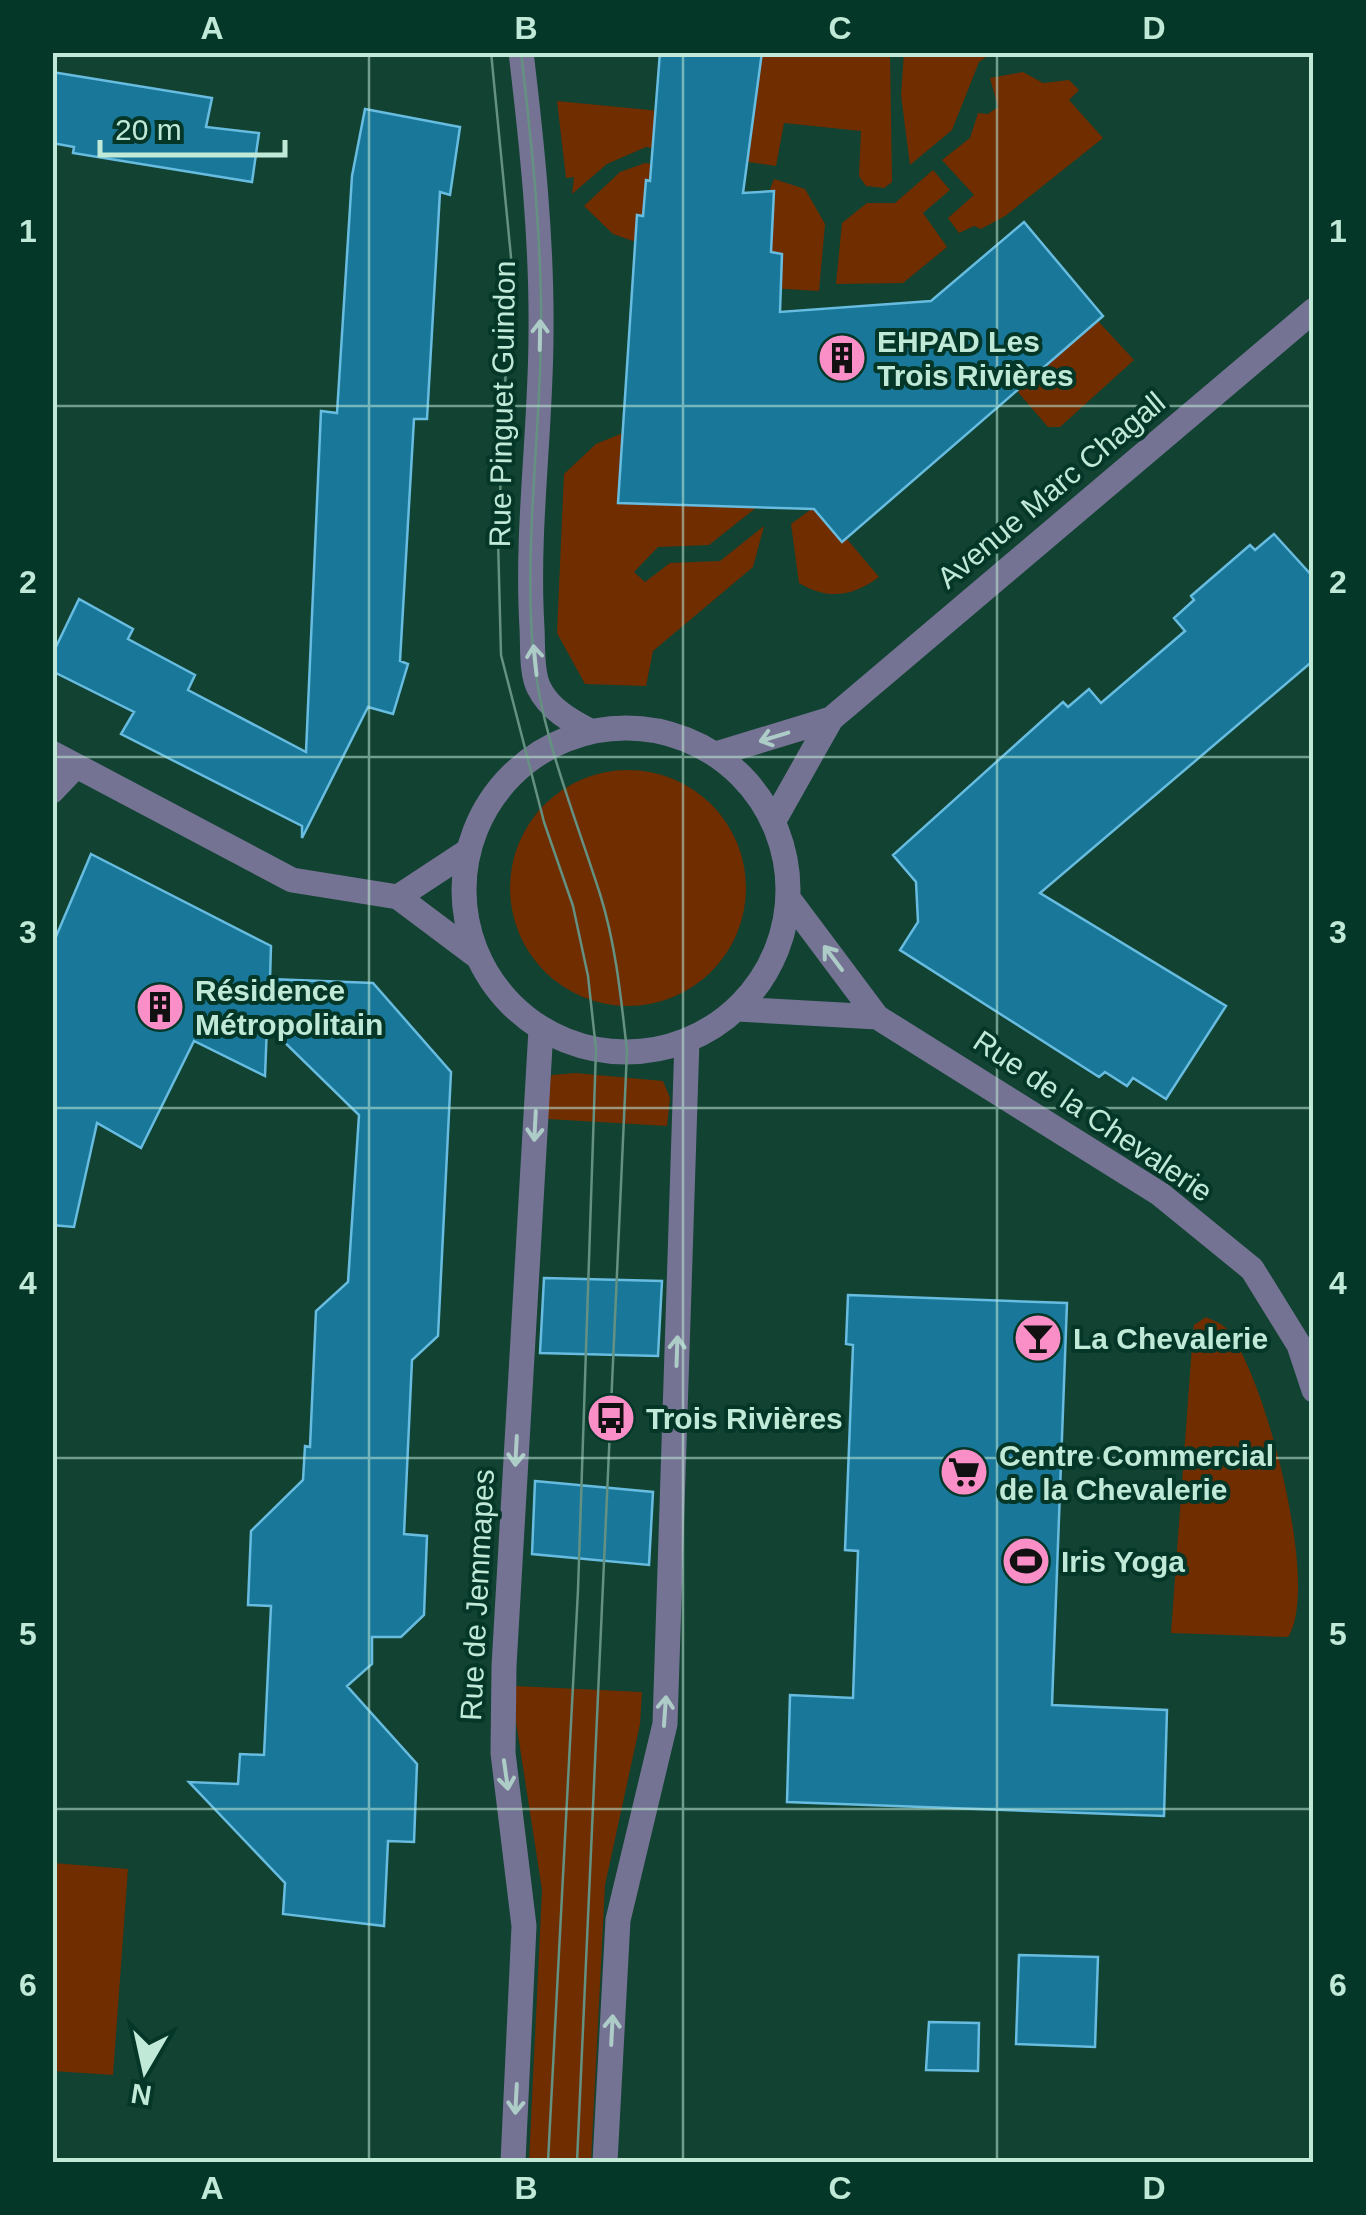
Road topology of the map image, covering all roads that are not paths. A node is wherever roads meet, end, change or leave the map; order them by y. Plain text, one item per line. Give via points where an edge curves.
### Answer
1 (521, 52) edge
2 (1314, 310) edge
3 (832, 720) junction
4 (590, 731) junction
5 (52, 754) edge
6 (716, 754) junction
7 (74, 768) junction
8 (52, 791) edge
9 (773, 822) junction
10 (468, 850) junction
11 (398, 897) junction
12 (788, 898) junction
13 (478, 958) junction
14 (737, 1009) junction
15 (877, 1018) junction
16 (541, 1029) junction
17 (686, 1040) junction
18 (1314, 1390) edge
19 (513, 2162) edge
20 (605, 2162) edge

4 -> 1 street, Rue Pinguet Guindon via 562,716 538,688 534,654 532,500 541,336
2 - 3 street, Avenue Marc Chagall
3 -> 6 street, Avenue Marc Chagall
3 - 9 street, Avenue Marc Chagall
4 - 6 street via 648,730
4 - 10 street via 528,760 485,809
5 - 7 street
6 - 9 street via 749,784
7 - 8 street
7 - 11 street via 292,880
9 - 12 street
10 - 11 street
10 - 13 street via 464,905
11 - 13 street
12 - 14 street via 769,964
15 -> 12 street, Rue de la Chevalerie
13 - 16 street via 504,998
14 - 15 street, Rue de la Chevalerie
14 - 17 street
15 - 18 street, Rue de la Chevalerie via 1160,1194 1252,1268 1299,1345
16 - 17 street via 588,1048 638,1052
16 -> 19 street, Rue de Jemmapes via 504,1666 503,1754 524,1926
20 -> 17 street via 618,1920 665,1724

